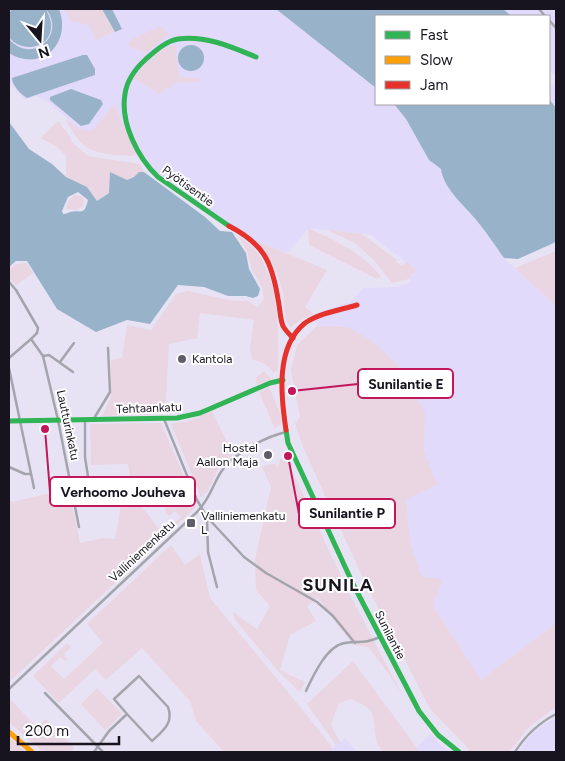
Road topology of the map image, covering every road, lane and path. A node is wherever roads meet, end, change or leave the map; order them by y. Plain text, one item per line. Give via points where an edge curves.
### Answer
1 (256, 57) dead end
2 (9, 282) edge
3 (357, 305) dead end
4 (293, 338) junction
5 (31, 339) junction
6 (74, 343) dead end
7 (108, 348) dead end
8 (43, 356) junction
9 (9, 358) edge
10 (60, 362) junction
11 (9, 368) edge
12 (73, 372) dead end
13 (283, 380) junction
14 (164, 419) junction
15 (58, 420) junction
16 (85, 420) junction
17 (94, 420) junction
18 (9, 421) edge
19 (21, 421) junction
20 (286, 432) junction
21 (9, 468) edge
22 (30, 474) junction
23 (127, 481) dead end
24 (34, 488) dead end
25 (90, 490) junction
26 (73, 495) junction
27 (201, 508) junction
28 (207, 517) junction
29 (79, 527) dead end
30 (218, 587) dead end
31 (380, 637) junction
32 (355, 643) junction
33 (9, 689) edge
34 (306, 691) dead end
35 (45, 693) dead end
36 (128, 714) junction
37 (556, 714) edge
38 (9, 732) edge
39 (98, 747) junction
40 (32, 752) edge
41 (94, 752) edge
42 (103, 752) edge
43 (459, 752) edge
44 (514, 752) edge

1 - 4 street, Pyötisentie via 202,39 168,42 145,59 131,76 125,92 124,115 139,152 158,177 244,234 264,254 277,285 283,327
2 - 5 street via 38,328 38,333
3 - 4 street via 313,320 300,328
4 - 13 street via 285,358
5 - 8 street
5 - 9 street
6 - 10 street
7 - 17 street via 110,392
8 - 10 street via 49,355
8 - 15 street, Lautturinkatu
10 - 12 street
11 - 19 street
13 - 14 street, Tehtaankatu via 189,416
13 - 20 street, Sunilantie
14 - 17 street, Tehtaankatu
14 - 27 street
15 - 16 street, Tehtaankatu
15 - 19 street, Tehtaankatu
15 - 26 street, Lautturinkatu
16 - 17 street, Tehtaankatu
16 - 25 street via 85,457
18 - 19 street, Tehtaankatu
19 - 22 street
20 - 27 street, Valliniemenkatu via 268,438 233,458 224,467
20 - 31 street, Sunilantie via 302,476
21 - 22 street
22 - 24 street
23 - 25 street
25 - 26 street
26 - 29 street, Lautturinkatu
27 - 28 street
27 - 33 street, Valliniemenkatu
28 - 30 street via 208,552
28 - 32 street via 244,557 317,602
31 - 32 street
31 - 43 street, Sunilantie via 424,719
32 - 34 street via 336,646 316,670
35 - 39 street
36 - 36 street via 152,741 166,729 171,714 139,676 114,699
36 - 39 street via 109,731
37 - 44 street via 537,726
38 - 40 street
39 - 41 street
39 - 42 street

